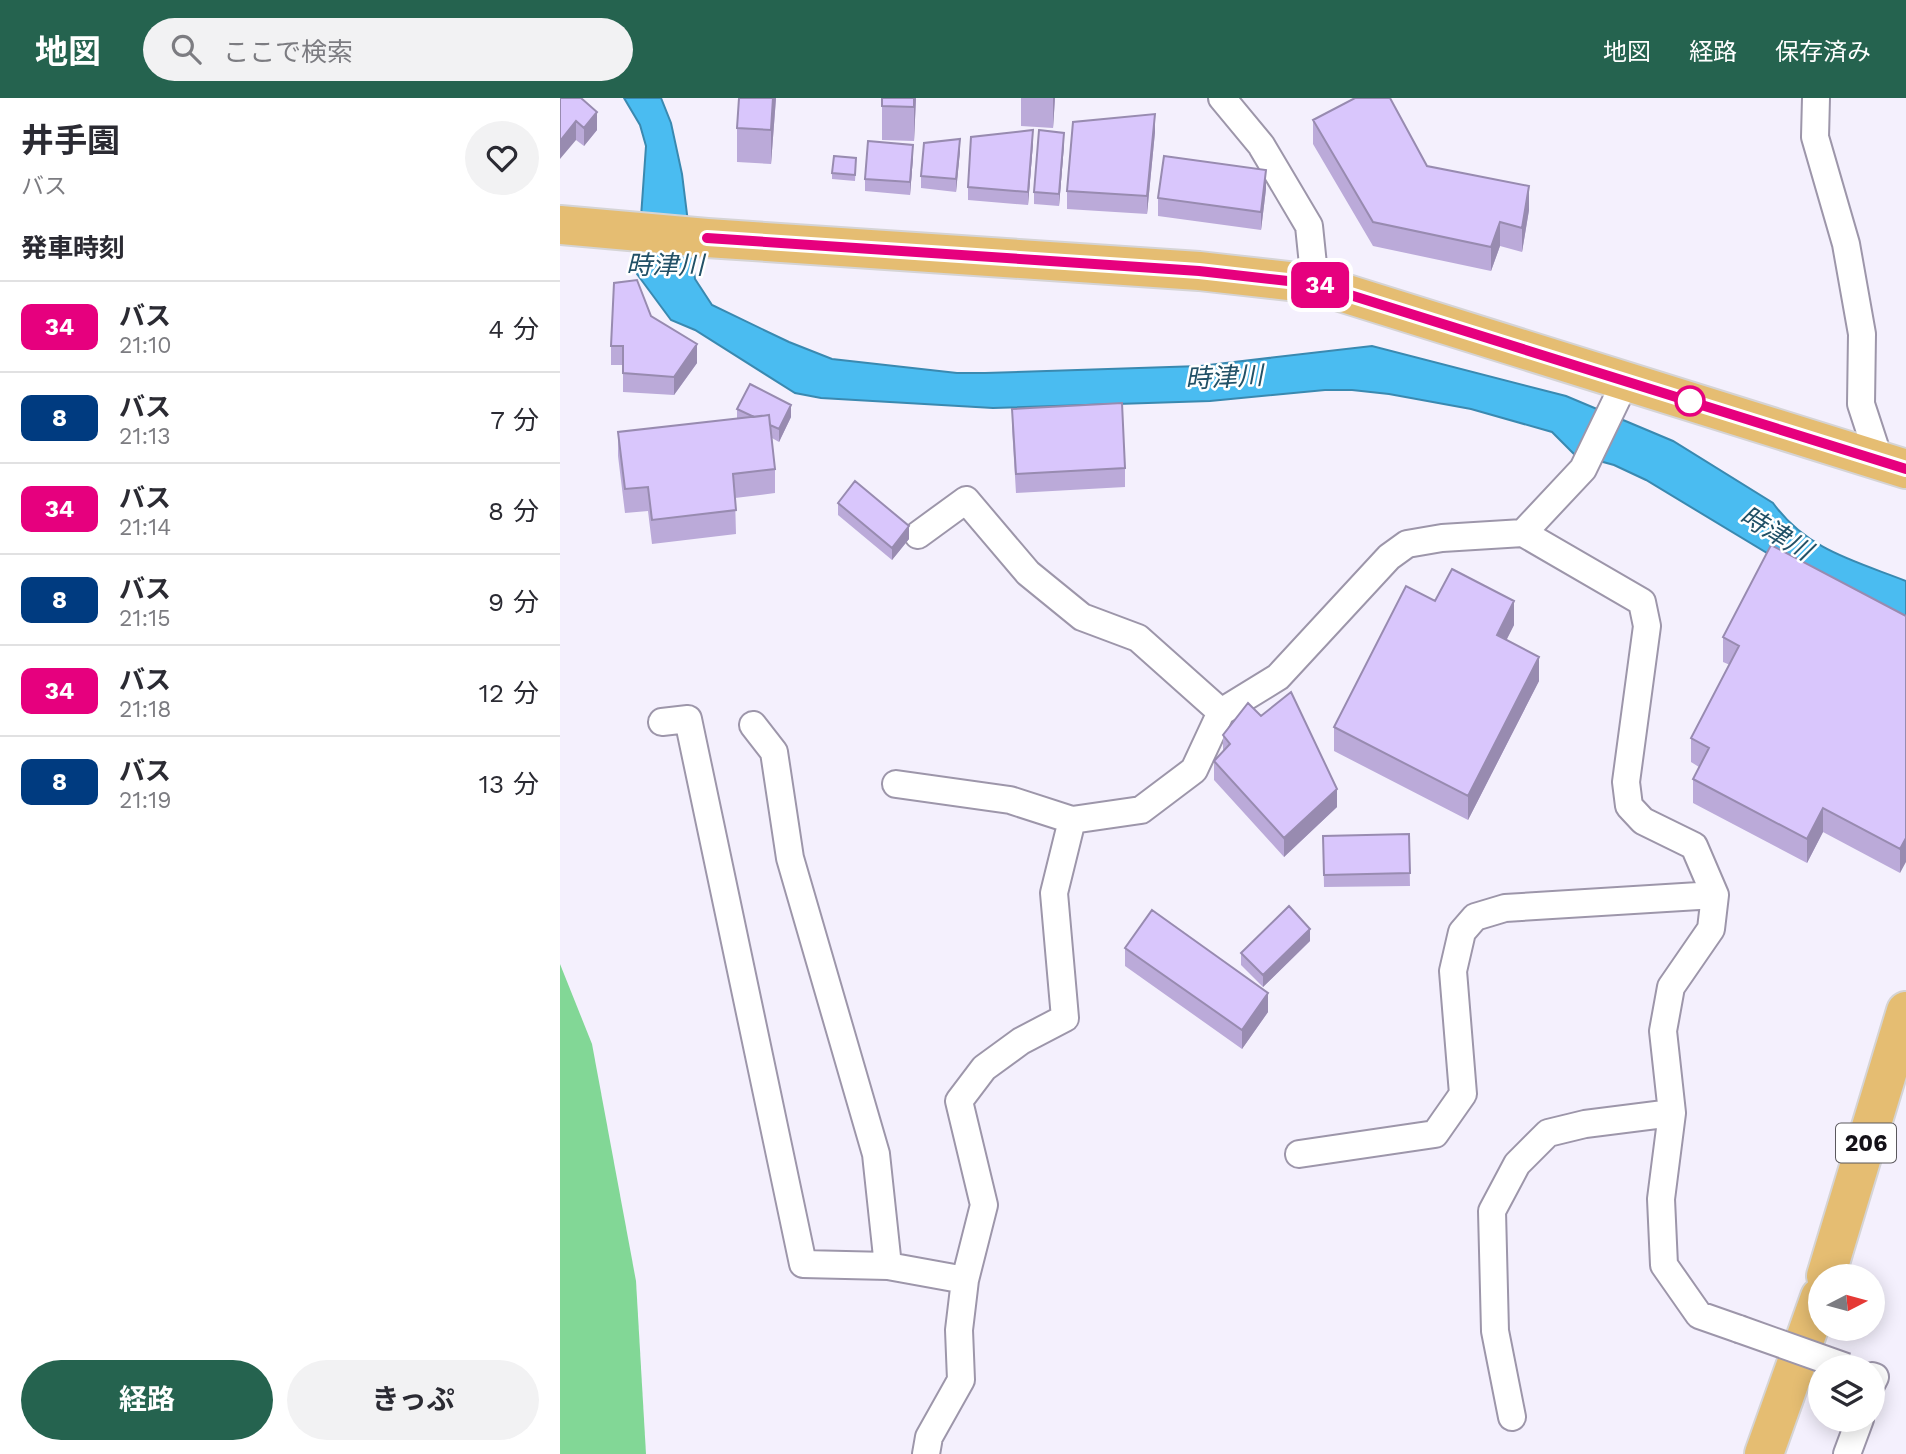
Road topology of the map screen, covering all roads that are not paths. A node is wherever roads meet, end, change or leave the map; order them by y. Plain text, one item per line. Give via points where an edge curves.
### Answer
1 (1222, 98) edge
2 (1816, 98) edge
3 (560, 225) edge
4 (1315, 284) junction
5 (1619, 393) junction
6 (1893, 466) edge
7 (1523, 533) junction
8 (918, 535) dead end
9 (1220, 712) junction
10 (662, 722) dead end
11 (753, 724) dead end
12 (896, 785) dead end
13 (1072, 820) junction
14 (1715, 894) junction
15 (1906, 1011) edge
16 (1906, 1079) edge
17 (1672, 1113) junction
18 (1299, 1154) dead end
19 (1830, 1264) edge
20 (1850, 1264) edge
21 (888, 1266) junction
22 (965, 1280) junction
23 (1808, 1331) edge
24 (1824, 1341) edge
25 (1812, 1355) edge
26 (1512, 1417) dead end
27 (1855, 1432) edge
28 (926, 1454) edge
29 (1764, 1454) edge
30 (1786, 1454) edge
31 (1847, 1454) edge

1 - 4 street via 1261,145 1309,226
2 - 6 street via 1815,137 1846,244 1862,334 1861,404
3 - 4 highway via 1199,271
4 - 5 highway
5 - 6 highway
5 - 7 street via 1583,469
7 - 9 street via 1407,544 1388,557 1278,677
7 - 14 street via 1642,601 1647,626 1626,782 1629,806 1643,821 1694,846
8 - 9 street via 966,500 1028,573 1082,617 1138,638
9 - 13 street via 1194,771 1141,810
10 - 21 street via 688,719 803,1264
11 - 21 street via 774,752 790,858 876,1154
12 - 13 street via 1010,800
13 - 22 street via 1054,893 1065,1018 1021,1041 984,1068 959,1101 984,1205
14 - 17 street via 1711,929 1671,987 1664,1031
14 - 18 street via 1505,908 1475,917 1462,932 1453,971 1463,1094 1435,1134
15 - 19 highway, 206
16 - 20 highway, 206
17 - 25 street, bridge via 1661,1199 1664,1265 1699,1315
17 - 26 street via 1548,1133 1517,1164 1492,1211 1495,1331
21 - 22 street
22 - 28 street via 959,1330 961,1380 929,1437
23 - 29 highway
24 - 30 highway
27 - 31 street

